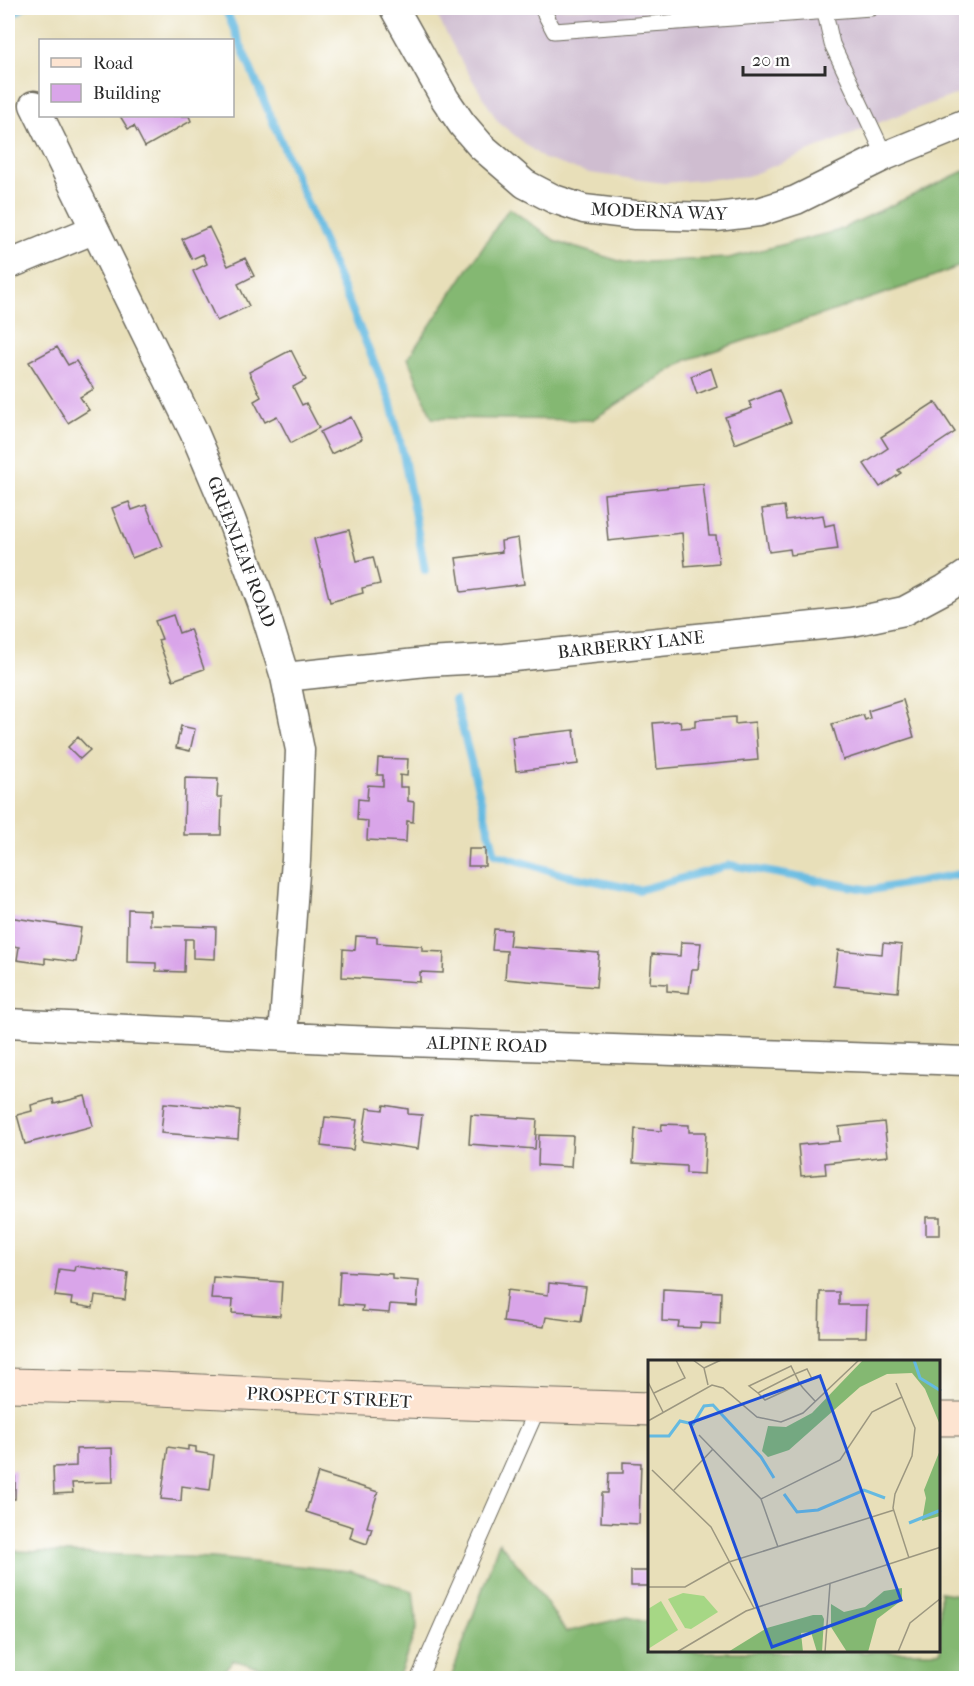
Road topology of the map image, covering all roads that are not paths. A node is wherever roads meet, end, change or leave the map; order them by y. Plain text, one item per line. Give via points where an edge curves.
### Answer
1 (394, 8) edge
2 (542, 8) edge
3 (871, 8) edge
4 (824, 9) edge
5 (33, 105) dead end
6 (966, 123) edge
7 (885, 156) junction
8 (93, 230) junction
9 (8, 265) edge
10 (966, 575) edge
11 (285, 677) junction
12 (8, 1023) edge
13 (283, 1036) junction
14 (966, 1062) edge
15 (8, 1385) edge
16 (539, 1404) junction
17 (648, 1409) edge
18 (941, 1419) edge
19 (966, 1419) edge
20 (419, 1678) edge

1 - 7 street, MODERNA WAY via 444,99 481,146 525,184 584,209 716,217 759,212 796,200
2 - 4 lane via 554,31
3 - 4 lane
4 - 7 lane via 831,44
5 - 8 street, GREENLEAF ROAD
6 - 7 street, MODERNA WAY
8 - 9 street
8 - 11 street, GREENLEAF ROAD via 194,432 222,497
10 - 11 street, BARBERRY LANE via 904,611 852,622
11 - 13 street, GREENLEAF ROAD via 300,750
12 - 13 street, ALPINE ROAD
13 - 14 street, ALPINE ROAD
15 - 16 street, PROSPECT STREET
16 - 17 street, PROSPECT STREET
16 - 20 lane
18 - 19 street

